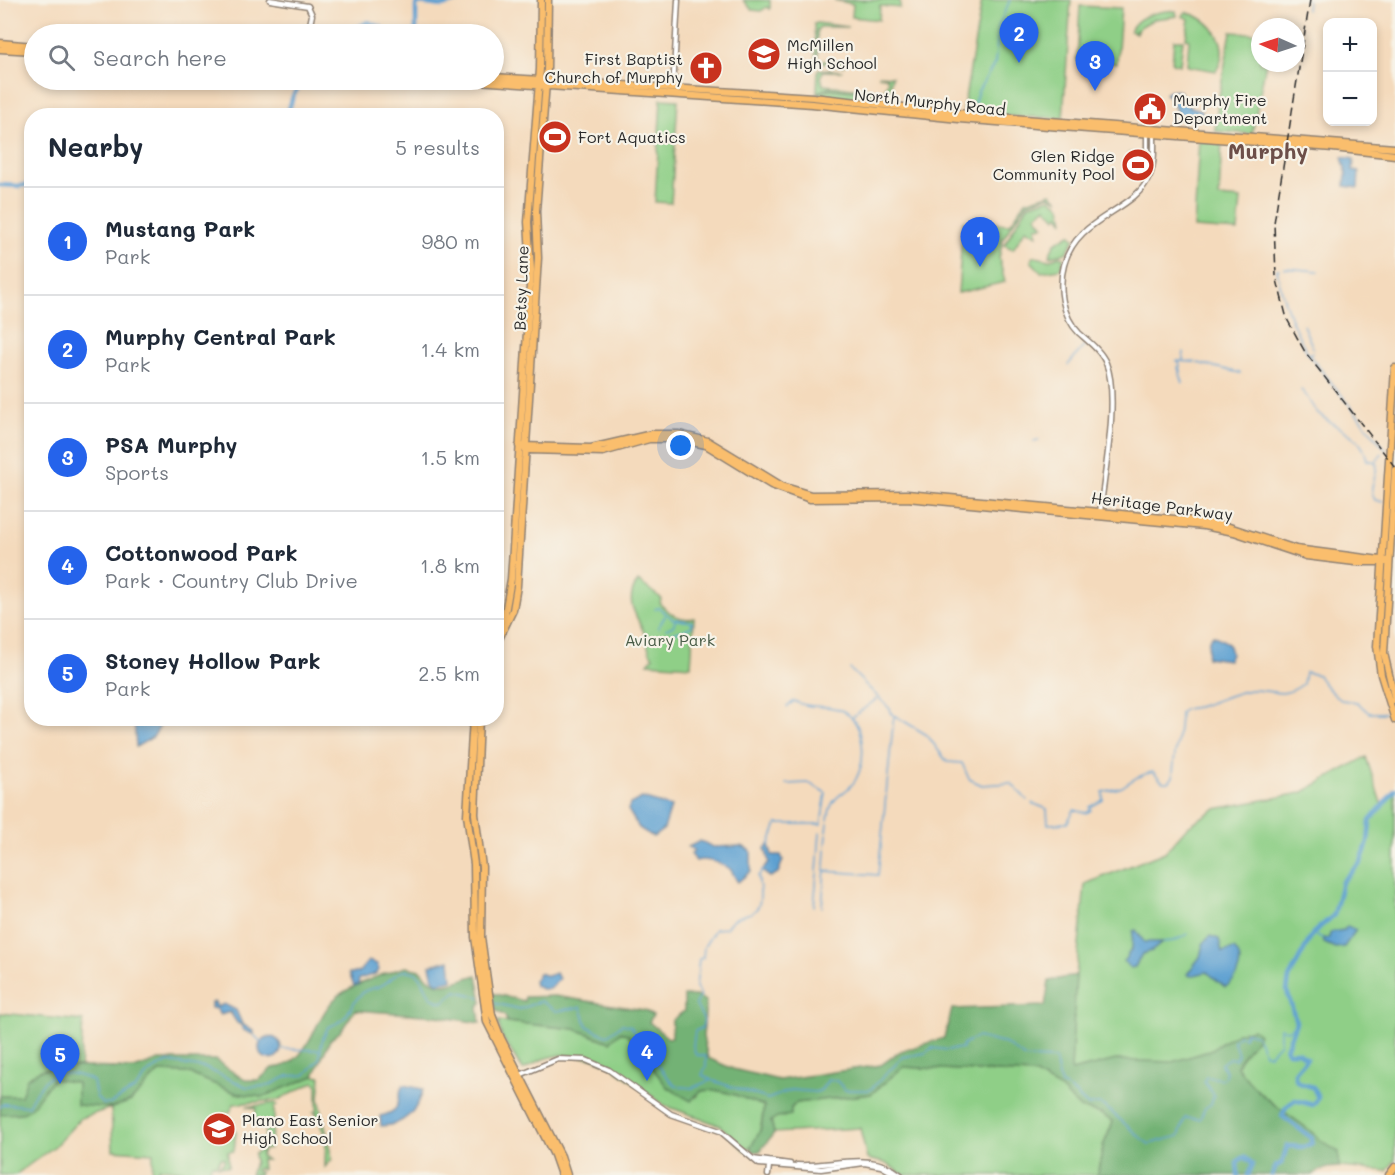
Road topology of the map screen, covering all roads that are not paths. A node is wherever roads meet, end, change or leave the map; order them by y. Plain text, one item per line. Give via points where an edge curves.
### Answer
1 (270, 0) edge
2 (541, 0) edge
3 (548, 0) edge
4 (678, 0) edge
5 (310, 24) edge
6 (0, 43) edge
7 (24, 45) edge
8 (0, 49) edge
9 (24, 50) edge
10 (504, 78) edge
11 (504, 82) edge
12 (542, 84) junction
13 (673, 92) junction
14 (1150, 130) junction
15 (1339, 146) junction
16 (1395, 148) edge
17 (1395, 155) edge
18 (1154, 161) junction
19 (1395, 368) edge
20 (1394, 424) edge
21 (524, 447) junction
22 (1395, 471) edge
23 (1100, 514) junction
24 (1385, 561) junction
25 (504, 615) edge
26 (504, 632) edge
27 (1395, 700) edge
28 (1395, 720) edge
29 (472, 726) edge
30 (479, 726) edge
31 (471, 814) junction
32 (473, 855) junction
33 (467, 860) dead end
34 (484, 977) junction
35 (489, 1014) junction
36 (517, 1076) junction
37 (752, 1158) junction
38 (769, 1166) junction
39 (1395, 1167) edge
40 (561, 1175) edge
41 (567, 1175) edge
42 (768, 1175) edge
43 (899, 1175) edge
44 (1389, 1175) edge

1 - 5 street via 308,6
2 - 12 main road, Betsy Lane
3 - 12 main road, Betsy Lane
4 - 13 street
6 - 7 main road
8 - 9 main road
10 - 12 main road, North Murphy Road
11 - 12 main road, North Murphy Road
12 - 13 main road, North Murphy Road
12 - 21 main road, Betsy Lane via 536,166 538,258
13 - 14 main road, North Murphy Road via 1012,124
14 - 15 main road, North Murphy Road
14 - 18 street
14 - 18 street via 1147,148
15 - 16 main road, North Murphy Road
15 - 17 main road, North Murphy Road
18 - 23 street via 1139,192 1077,238 1063,272 1062,291 1069,317 1105,360 1112,384
19 - 20 main road
20 - 24 main road
21 - 23 main road, Heritage Parkway via 598,452 649,439 678,439 706,445 771,485 810,499 907,498
21 - 25 main road, Betsy Lane
21 - 26 main road, Betsy Lane via 515,600
22 - 24 main road
23 - 24 main road, Heritage Parkway via 1218,527 1285,551
24 - 27 main road via 1384,653
24 - 28 main road via 1377,654
29 - 31 main road
30 - 31 main road
31 - 32 main road
31 - 34 main road via 482,867
32 - 33 main road
32 - 34 main road via 474,929
34 - 35 main road
35 - 36 main road
35 - 36 main road via 493,1037
36 - 37 street via 558,1059 593,1063 671,1114 720,1131
36 - 40 main road
36 - 41 main road via 561,1156
37 - 38 street
37 - 43 street via 820,1166 874,1161
38 - 42 street
38 - 43 street via 821,1169 864,1163
39 - 44 main road

